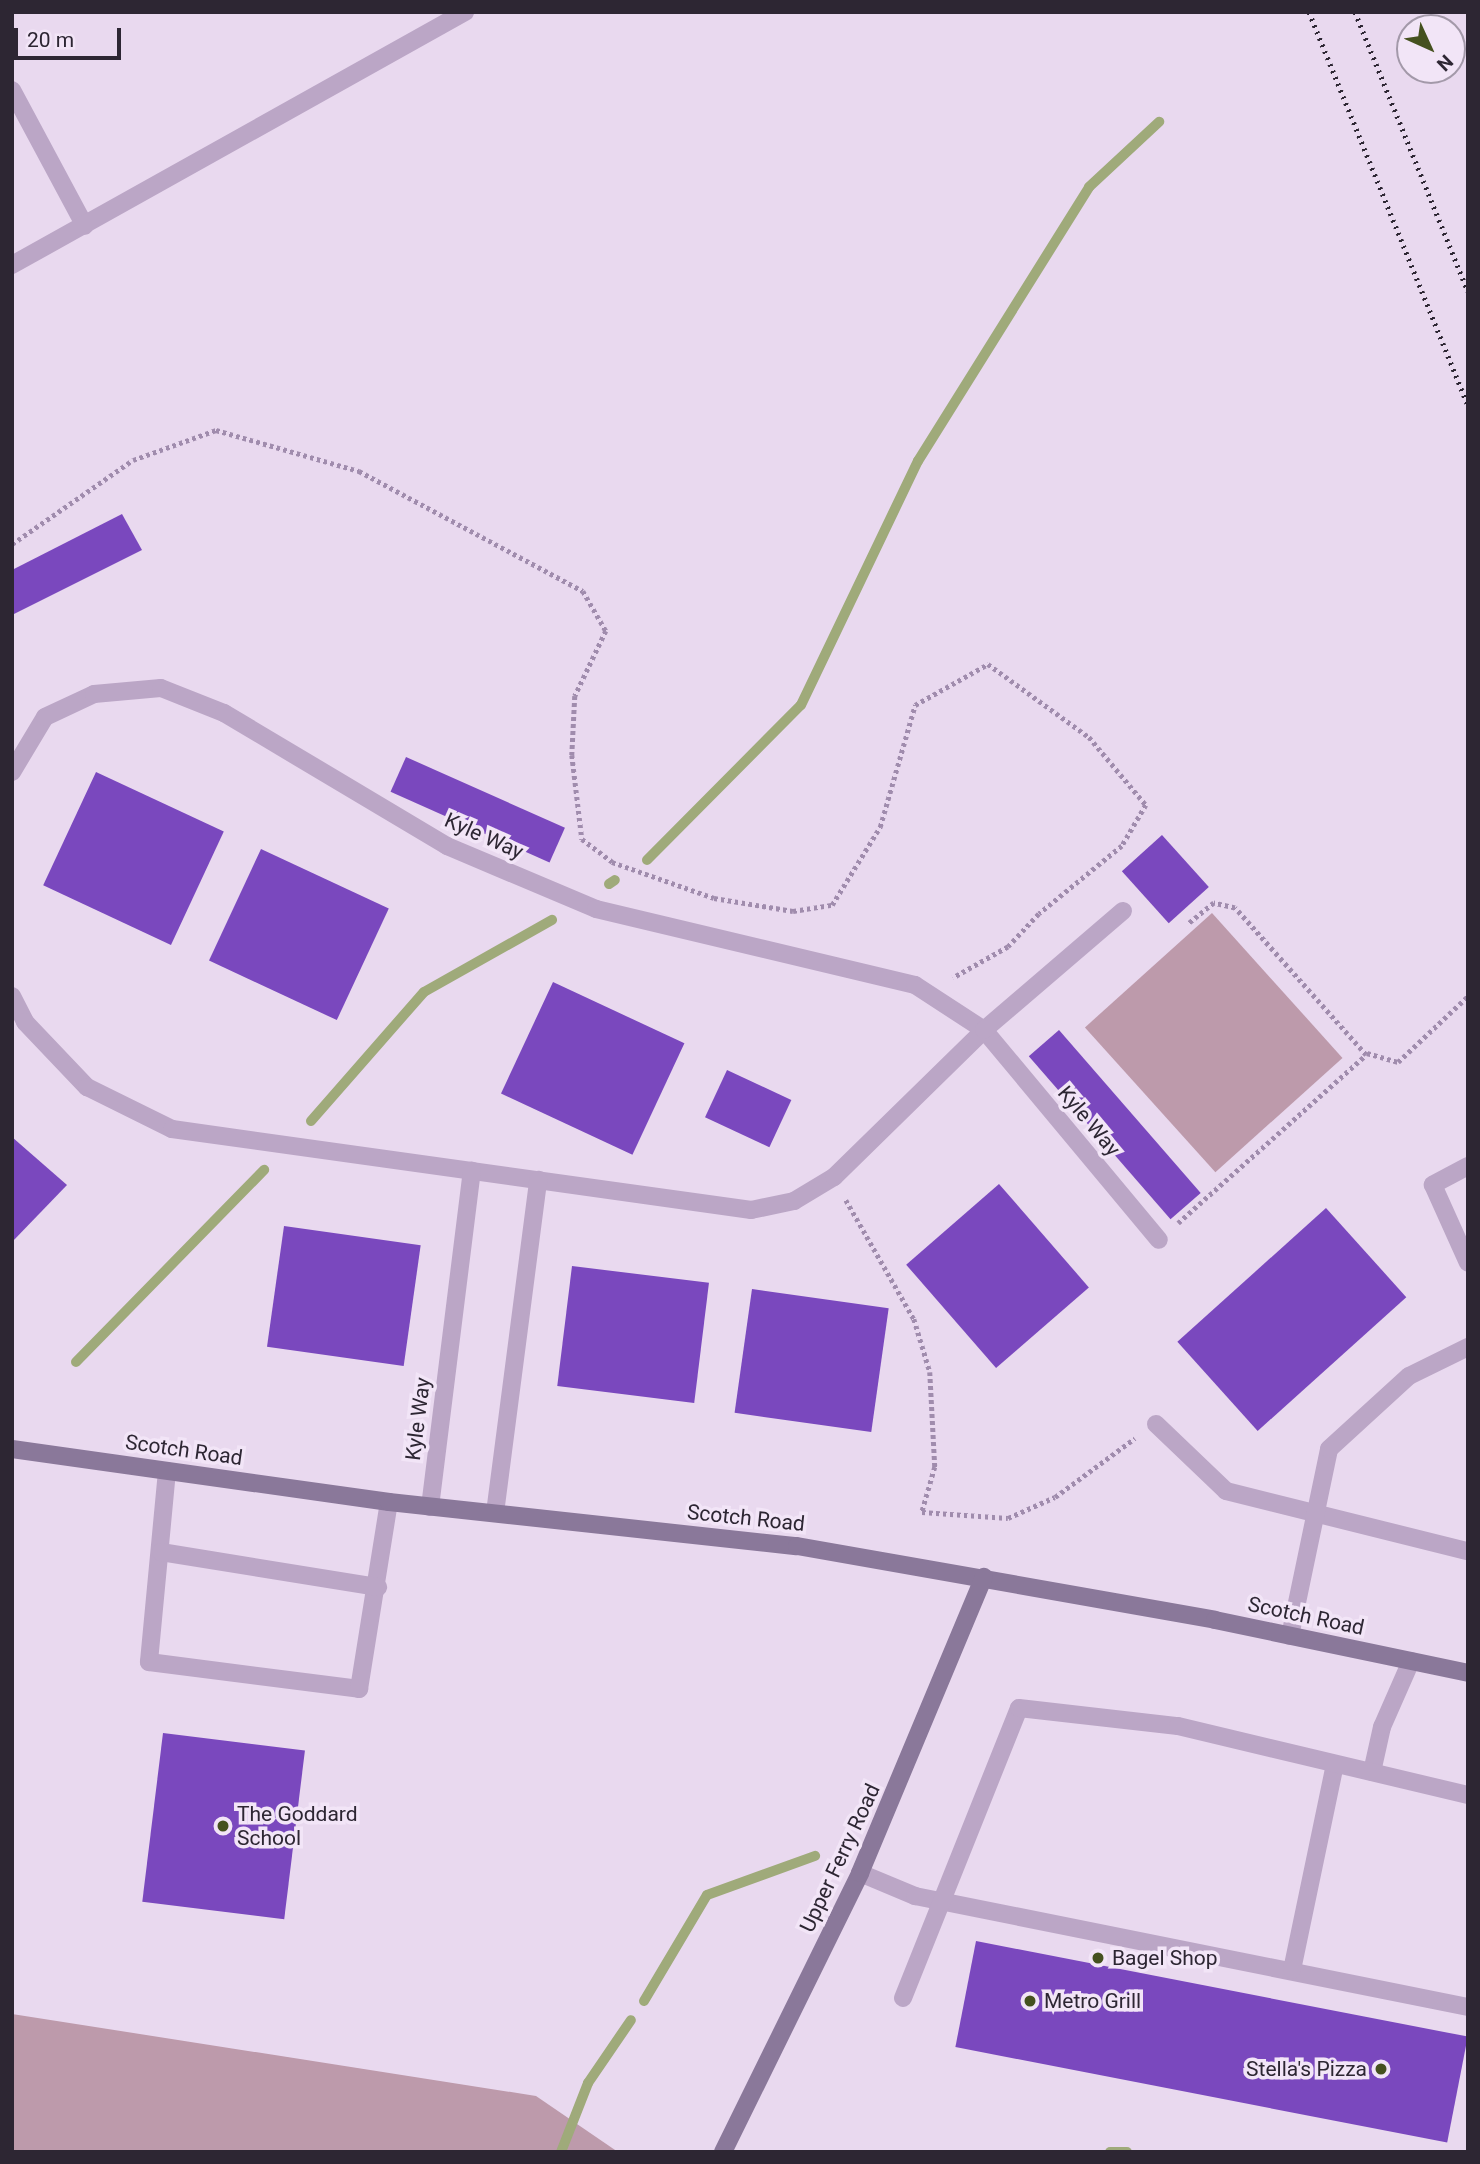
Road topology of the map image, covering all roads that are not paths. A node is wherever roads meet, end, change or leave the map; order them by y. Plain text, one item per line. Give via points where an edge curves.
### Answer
1 (465, 12) edge
2 (12, 90) edge
3 (85, 226) junction
4 (12, 265) edge
5 (12, 772) edge
6 (1123, 911) dead end
7 (12, 996) edge
8 (984, 1030) junction
9 (1468, 1166) edge
10 (472, 1171) junction
11 (538, 1180) junction
12 (1160, 1240) road end
13 (1468, 1262) edge
14 (1468, 1347) edge
15 (1156, 1424) road end
16 (12, 1449) edge
17 (167, 1471) junction
18 (389, 1502) junction
19 (430, 1507) junction
20 (495, 1513) junction
21 (1315, 1513) junction
22 (1468, 1551) edge
23 (161, 1552) junction
24 (984, 1577) junction
25 (378, 1587) junction
26 (1290, 1636) junction
27 (1411, 1661) junction
28 (1468, 1673) edge
29 (1335, 1763) junction
30 (1372, 1772) junction
31 (1468, 1795) edge
32 (860, 1873) junction
33 (941, 1900) junction
34 (1292, 1970) junction
35 (902, 1998) dead end
36 (1467, 2004) edge
37 (723, 2152) edge

1 - 3 street
2 - 3 street
3 - 4 street
5 - 8 street, Kyle Way via 45,717 94,694 161,688 224,713 447,846 596,909 915,985
6 - 8 street
7 - 10 street via 25,1022 87,1087 172,1129
8 - 11 street via 834,1177 794,1201 751,1210
8 - 12 street, Kyle Way
9 - 13 street via 1433,1185
10 - 11 street
10 - 19 street, Kyle Way
11 - 20 street
14 - 21 street via 1409,1376 1329,1449
15 - 21 street via 1226,1491
16 - 17 main road, Scotch Road
17 - 18 main road, Scotch Road
17 - 23 street
18 - 19 main road, Scotch Road
18 - 25 street
19 - 20 main road, Scotch Road
20 - 24 main road, Scotch Road via 797,1546
21 - 22 street
21 - 26 street
23 - 25 street
23 - 25 street via 149,1662 359,1689
24 - 26 main road, Scotch Road
24 - 32 main road, Upper Ferry Road
26 - 27 main road, Scotch Road
27 - 28 main road, Scotch Road
27 - 30 street via 1382,1727
29 - 30 street
29 - 33 street via 1178,1726 1018,1708
29 - 34 street
30 - 31 street
32 - 33 street via 915,1896
32 - 37 main road, Upper Ferry Road
33 - 34 street
33 - 35 street
34 - 36 street

